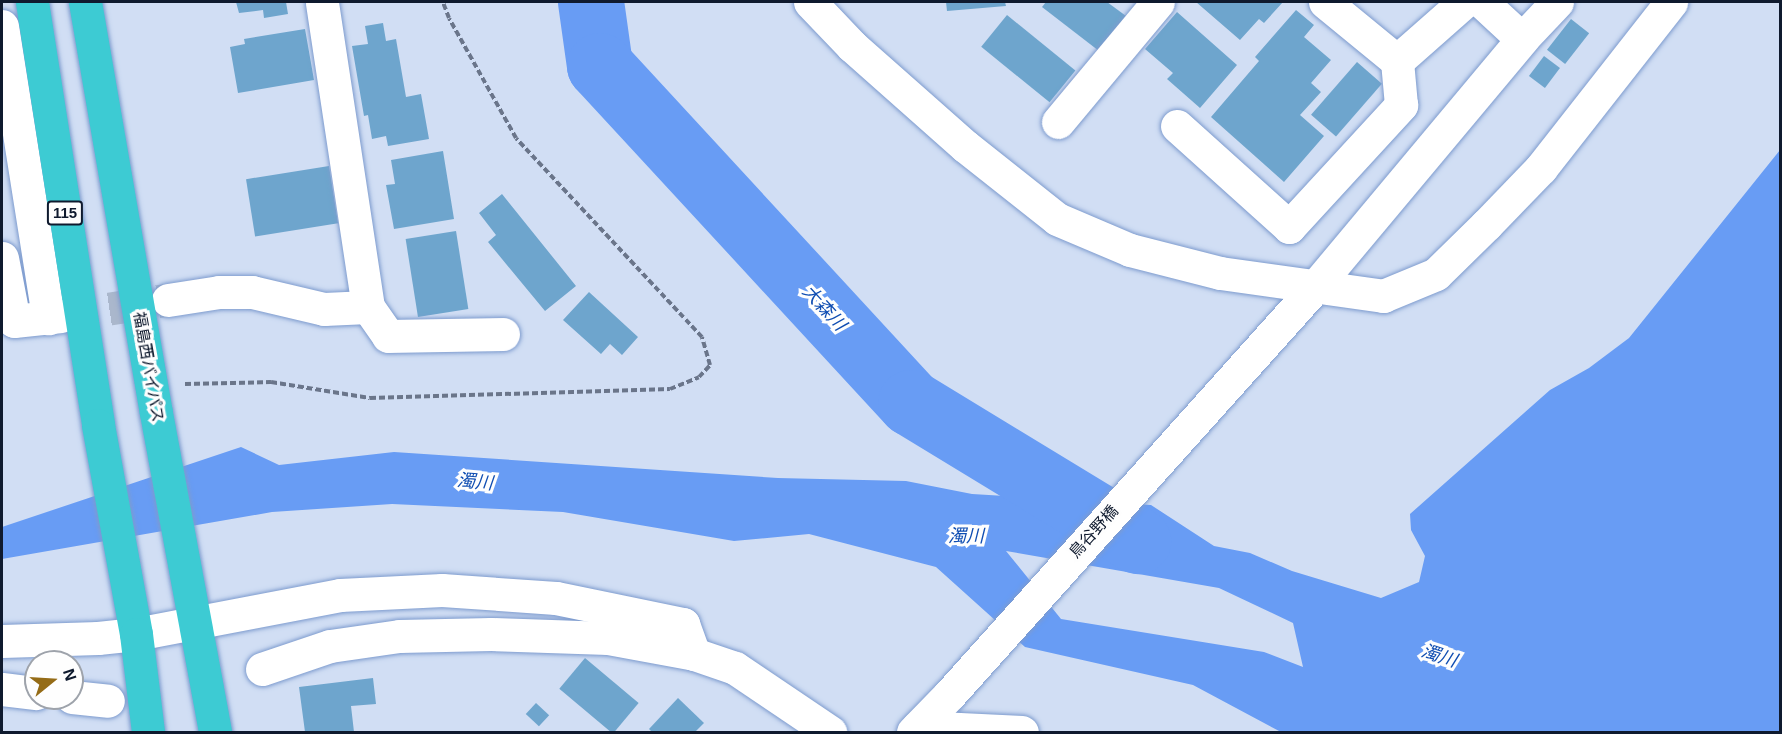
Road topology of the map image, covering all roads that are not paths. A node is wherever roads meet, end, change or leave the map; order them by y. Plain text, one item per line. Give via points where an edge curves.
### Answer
1 (32, 2) edge
2 (85, 2) edge
3 (322, 2) edge
4 (810, 2) edge
5 (1158, 2) edge
6 (1325, 2) edge
7 (1464, 2) edge
8 (1482, 2) edge
9 (1557, 2) edge
10 (1671, 2) edge
11 (2, 26) edge
12 (1522, 39) junction
13 (1397, 61) junction
14 (8, 98) edge
15 (1058, 123) dead end
16 (1177, 126) dead end
17 (2, 258) edge
18 (1315, 287) junction
19 (168, 300) tunnel mouth
20 (368, 307) junction
21 (503, 334) dead end
22 (195, 612) junction
23 (133, 623) junction
24 (2, 641) edge
25 (694, 654) junction
26 (262, 669) dead end
27 (2, 689) edge
28 (24, 692) edge
29 (84, 698) edge
30 (108, 701) dead end
31 (915, 730) edge
32 (148, 732) edge
33 (215, 732) edge
34 (830, 732) edge
35 (1022, 732) edge

1 - 23 highway, 115
2 - 22 highway, 福島西バイパス via 156,413
3 - 20 street
4 - 18 street via 852,46 965,146 1057,219 1130,250 1220,273
5 - 15 street
6 - 13 street
7 - 13 street
8 - 12 street
9 - 12 street, 鳥谷野橋
10 - 18 street via 1541,168 1436,274 1383,296
11 - 14 street
12 - 18 street, 鳥谷野橋
13 - 16 street via 1401,105 1288,227
14 - 17 street via 55,317 14,321
18 - 31 street, 鳥谷野橋
19 - 20 street via 219,292 252,292 324,309
20 - 21 street via 388,336
22 - 23 street
22 - 25 street via 340,595 442,590 556,598 683,624
22 - 33 highway, 福島西バイパス
23 - 24 street via 98,638
23 - 32 highway, 115
25 - 26 street via 608,638 399,636 330,646
25 - 34 street via 735,668
27 - 28 street
29 - 30 street
31 - 35 street

